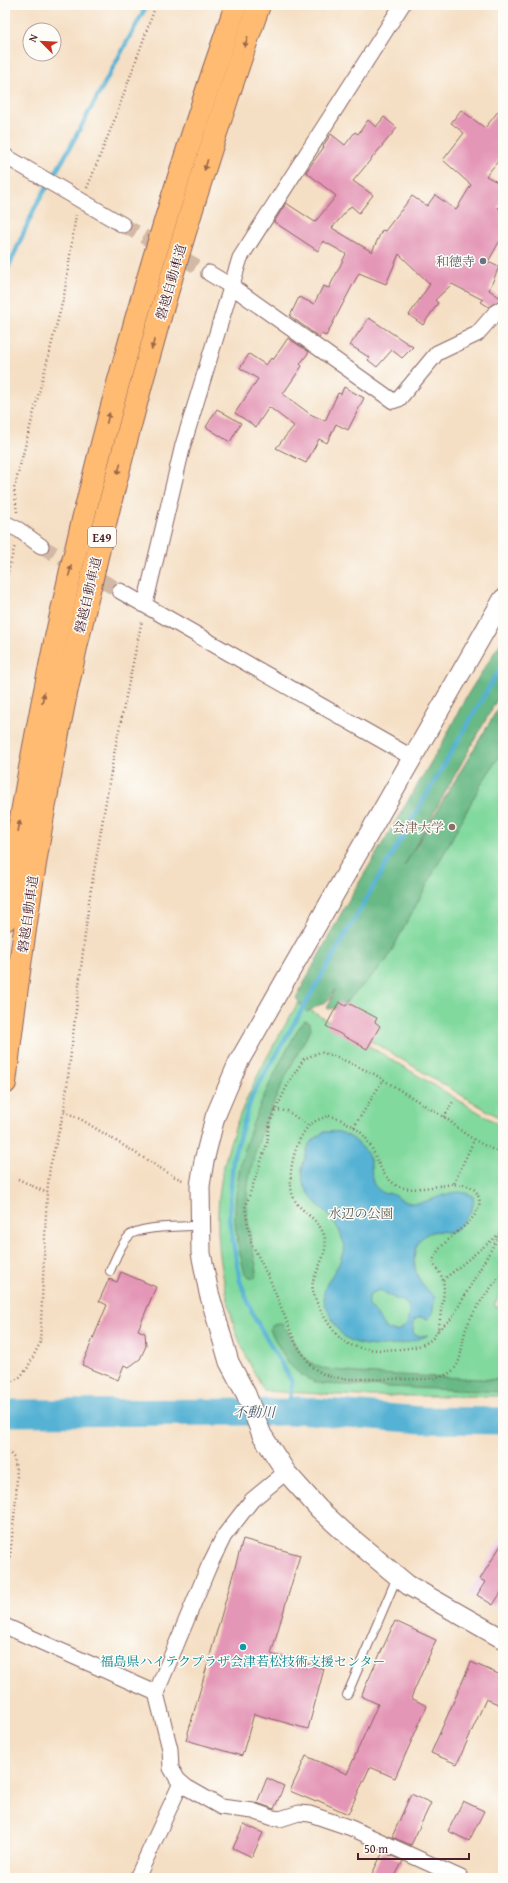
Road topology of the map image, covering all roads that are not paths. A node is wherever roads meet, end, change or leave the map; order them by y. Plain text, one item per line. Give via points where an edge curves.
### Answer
1 (236, 5) edge
2 (259, 5) edge
3 (402, 5) edge
4 (5, 156) edge
5 (123, 225) tunnel mouth
6 (209, 273) tunnel mouth
7 (231, 286) junction
8 (503, 308) edge
9 (5, 523) edge
10 (41, 546) tunnel mouth
11 (120, 590) tunnel mouth
12 (503, 599) edge
13 (145, 604) junction
14 (413, 758) junction
15 (5, 920) edge
16 (5, 1083) edge
17 (190, 1226) dead end
18 (110, 1271) dead end
19 (286, 1472) junction
20 (398, 1576) junction
21 (5, 1626) edge
22 (503, 1639) edge
23 (156, 1693) junction
24 (347, 1695) dead end
25 (181, 1783) junction
26 (137, 1878) edge
27 (461, 1878) edge

15 -> 1 highway, 磐越自動車道 / E49 via 43,697 96,464 152,262
2 -> 16 highway, 磐越自動車道 / E49 via 173,273 144,373 90,584 65,700 32,881
3 - 7 street via 248,244 240,258
4 - 5 street
6 - 7 street
7 - 8 street via 393,401 399,399 436,353 477,334 496,312
7 - 13 street via 183,445
9 - 10 street
11 - 13 street
12 - 14 street
13 - 14 street
14 - 19 street via 238,1063 215,1117 204,1161 200,1186 201,1253 209,1293 229,1362 246,1394 262,1435
17 - 18 lane via 139,1230 129,1235
19 - 20 street via 319,1509
19 - 23 street via 252,1500 224,1536
20 - 22 street via 408,1585
20 - 24 lane
21 - 23 street
23 - 25 street via 170,1749 171,1768
25 - 26 street
25 - 27 street via 221,1807 254,1811 280,1819 299,1813 310,1814 351,1828

